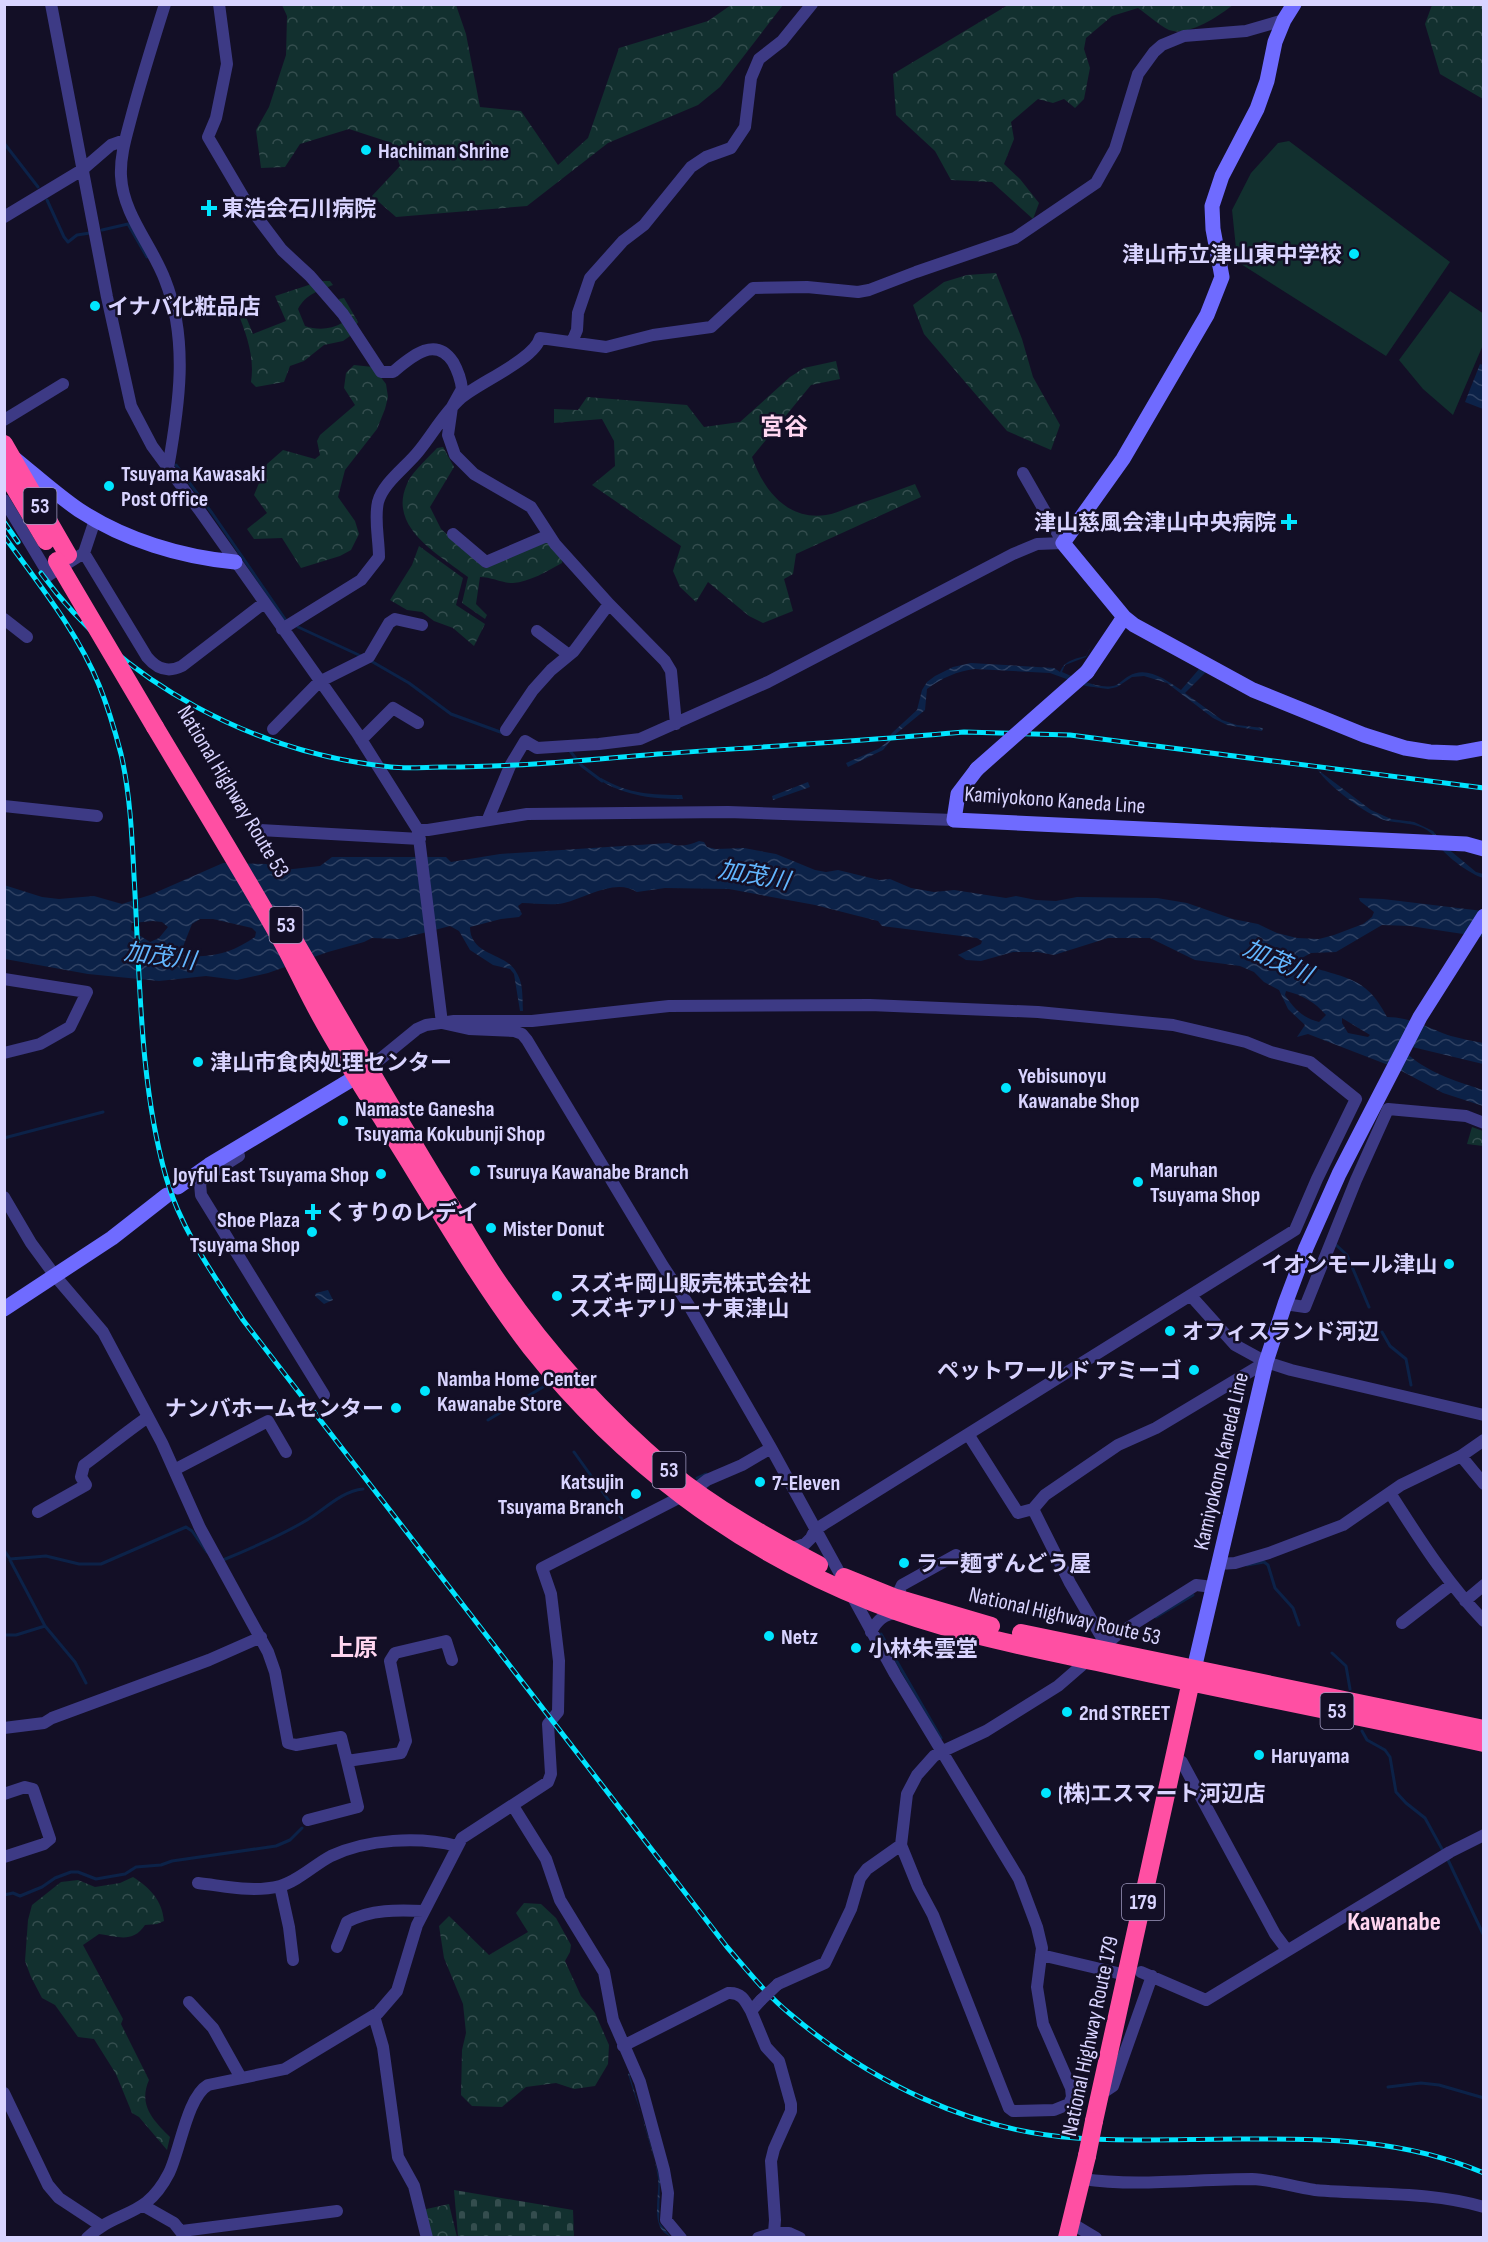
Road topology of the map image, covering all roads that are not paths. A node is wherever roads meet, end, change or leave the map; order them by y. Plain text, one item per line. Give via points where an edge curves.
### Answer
1 (51, 4) edge
2 (165, 4) edge
3 (219, 4) edge
4 (812, 4) edge
5 (1294, 4) edge
6 (1284, 20) junction
7 (125, 140) junction
8 (82, 170) junction
9 (4, 217) edge
10 (572, 342) junction
11 (63, 384) dead end
12 (452, 407) junction
13 (4, 420) edge
14 (6, 458) edge
15 (168, 468) junction
16 (1023, 473) dead end
17 (4, 500) edge
18 (95, 520) junction
19 (453, 534) dead end
20 (549, 535) junction
21 (1063, 543) junction
22 (70, 556) junction
23 (235, 562) junction
24 (264, 603) junction
25 (609, 604) junction
26 (1124, 617) junction
27 (4, 619) edge
28 (422, 625) dead end
29 (282, 629) junction
30 (537, 631) dead end
31 (27, 637) dead end
32 (569, 655) junction
33 (319, 682) junction
34 (418, 723) dead end
35 (676, 724) junction
36 (273, 729) dead end
37 (507, 730) dead end
38 (361, 740) junction
39 (1484, 748) edge
40 (4, 806) edge
41 (97, 816) dead end
42 (488, 819) junction
43 (954, 819) junction
44 (260, 830) dead end
45 (226, 835) junction
46 (419, 838) junction
47 (1484, 849) edge
48 (1484, 916) edge
49 (4, 979) edge
50 (442, 1018) junction
51 (4, 1053) edge
52 (362, 1073) junction
53 (1484, 1124) edge
54 (277, 1125) junction
55 (4, 1197) edge
56 (56, 1277) junction
57 (1191, 1296) junction
58 (1285, 1304) junction
59 (4, 1309) edge
60 (1266, 1362) junction
61 (324, 1395) dead end
62 (1484, 1414) edge
63 (148, 1417) junction
64 (968, 1434) junction
65 (1484, 1440) edge
66 (771, 1448) junction
67 (286, 1452) dead end
68 (1461, 1456) junction
69 (174, 1470) junction
70 (1484, 1484) edge
71 (687, 1493) junction
72 (1390, 1493) junction
73 (1033, 1509) junction
74 (38, 1512) dead end
75 (814, 1530) junction
76 (789, 1549) junction
77 (956, 1555) dead end
78 (1218, 1564) junction
79 (840, 1576) junction
80 (1451, 1585) junction
81 (1484, 1585) edge
82 (1213, 1587) junction
83 (850, 1592) junction
84 (1465, 1601) junction
85 (899, 1605) junction
86 (1484, 1621) edge
87 (1402, 1623) dead end
88 (872, 1632) junction
89 (261, 1637) junction
90 (1097, 1651) junction
91 (452, 1660) dead end
92 (1192, 1676) junction
93 (4, 1728) edge
94 (1484, 1729) edge
95 (1484, 1743) edge
96 (941, 1752) junction
97 (1173, 1756) junction
98 (347, 1761) junction
99 (4, 1794) edge
100 (513, 1806) junction
101 (308, 1820) dead end
102 (1484, 1835) edge
103 (901, 1845) junction
104 (457, 1846) junction
105 (4, 1857) edge
106 (198, 1883) dead end
107 (280, 1886) junction
108 (424, 1911) junction
109 (338, 1947) dead end
110 (1287, 1950) junction
111 (1041, 1951) junction
112 (293, 1960) dead end
113 (1134, 1972) junction
114 (189, 2002) dead end
115 (751, 2011) junction
116 (374, 2016) junction
117 (623, 2046) junction
118 (241, 2078) junction
119 (4, 2093) edge
120 (1101, 2094) junction
121 (1082, 2179) junction
122 (144, 2206) junction
123 (1484, 2207) edge
124 (337, 2211) dead end
125 (100, 2225) junction
126 (1069, 2230) edge
127 (774, 2233) junction
128 (183, 2234) edge
129 (87, 2238) edge
130 (427, 2238) edge
131 (681, 2238) edge
132 (758, 2238) edge
133 (800, 2238) edge
134 (1096, 2238) edge

1 - 8 street
2 - 7 street
3 - 12 street via 227,64 208,137 248,205 282,250 343,314 381,372 393,372 428,350 447,354 455,365 462,389
4 - 10 street via 782,41 759,59 751,78 745,127 731,148 691,167 644,225 623,241 590,278
5 - 6 main road
6 - 10 street via 1246,31 1184,36 1162,45 1138,74 1115,149 1096,183 1015,238 869,290 753,288 711,327 606,347
6 - 21 main road via 1275,42 1268,81 1222,176 1212,206 1222,277 1214,300 1123,459
7 - 8 street via 111,145
7 - 15 street via 120,175 124,197 166,282 179,329 176,419
8 - 9 street
8 - 15 street via 130,406
10 - 12 street via 540,338 538,345 510,368
11 - 13 street
12 - 20 street via 448,435 455,455 474,474 531,507
12 - 29 street via 384,490 379,501 377,560 361,580
14 - 18 main road
14 - 22 highway, National Highway Route 53 / 53
15 - 23 street
16 - 21 street
17 - 22 street via 49,575
18 - 22 street
18 - 23 main road via 171,550 208,560
19 - 20 street via 486,562
20 - 25 street
21 - 26 main road
21 - 35 street via 1037,544 1013,554 768,682
22 - 24 street via 147,657 162,669 182,666
22 - 45 highway, National Highway Route 53 / 53 via 160,725
23 - 24 street
24 - 29 street
25 - 32 street
25 - 35 street via 671,671
26 - 39 main road via 1253,690 1364,735 1430,752
26 - 43 main road, Kamiyokono Kaneda Line, bridge via 1087,672 977,769 958,794
27 - 31 street
28 - 33 street via 394,620 369,657
29 - 33 street
30 - 32 street
32 - 37 street via 533,690
33 - 36 street
33 - 38 street
34 - 38 street via 393,708
35 - 42 street via 640,739 599,744 537,748 525,741
38 - 46 street
40 - 41 street
42 - 43 street via 527,814 728,812
42 - 46 street via 428,830
43 - 47 main road, Kamiyokono Kaneda Line via 1466,844
44 - 46 street
45 - 52 highway, National Highway Route 53 / 53 via 319,1014
45 - 52 highway, National Highway Route 53 / 53 via 338,1014
46 - 50 street
48 - 58 main road, Kamiyokono Kaneda Line via 1386,1079 1339,1174
49 - 51 street via 87,992 67,1030 40,1044
50 - 52 street via 417,1029
50 - 57 street via 532,1021 669,1006 870,1005 1038,1012 1173,1025 1310,1062 1356,1099 1295,1230
50 - 66 street via 464,1028 514,1031 526,1038
52 - 54 main road
52 - 71 highway, National Highway Route 53 / 53 via 528,1323 594,1401
53 - 58 street via 1466,1116 1388,1109 1305,1306
54 - 56 main road via 209,1165
54 - 61 street via 260,1142 204,1178 200,1191
55 - 56 street
56 - 59 main road
56 - 63 street via 104,1332
57 - 60 street via 1235,1345
57 - 64 street
58 - 60 main road, Kamiyokono Kaneda Line
60 - 62 street
60 - 73 street via 1156,1428 1118,1445 1045,1495
60 - 78 main road, Kamiyokono Kaneda Line
63 - 69 street
63 - 74 street via 84,1465 81,1477 86,1485
64 - 73 street via 1018,1513
64 - 75 street
65 - 68 street
66 - 71 street
66 - 75 street
67 - 69 street via 268,1421
68 - 70 street
68 - 72 street
69 - 89 street via 200,1528
71 - 76 highway, National Highway Route 53 / 53
71 - 83 highway, National Highway Route 53 / 53 via 766,1551
71 - 100 street via 542,1568 551,1594 559,1661 558,1712 548,1724 551,1774 545,1786
72 - 78 street via 1342,1525 1269,1553
72 - 80 street
73 - 90 street
75 - 76 street via 805,1544
75 - 79 street
76 - 79 highway, National Highway Route 53 / 53
77 - 85 street via 902,1585
78 - 82 main road, Kamiyokono Kaneda Line
79 - 83 street
79 - 85 highway, National Highway Route 53 / 53
80 - 84 street
80 - 87 street
81 - 84 street
82 - 90 street via 1196,1586
82 - 92 main road, Kamiyokono Kaneda Line
83 - 85 highway, National Highway Route 53 / 53 via 870,1602
83 - 88 street
84 - 86 street
85 - 88 street via 880,1618
85 - 90 highway, National Highway Route 53 / 53
88 - 96 street
89 - 93 street via 44,1723
89 - 98 street via 275,1672 288,1743 296,1746 341,1737
90 - 92 highway, National Highway Route 53 / 53
90 - 96 street via 1058,1686 1018,1712
91 - 98 street via 446,1641 395,1653 390,1661 406,1742 401,1753
92 - 94 highway, National Highway Route 53 / 53
92 - 95 highway, National Highway Route 53 / 53
92 - 97 highway, National Highway Route 179 / 179
96 - 103 street via 917,1775 906,1794
96 - 111 street via 1019,1879 1037,1927
97 - 110 street via 1182,1762
97 - 113 highway, National Highway Route 179 / 179
98 - 101 street via 358,1807
99 - 105 street via 25,1787 33,1789 50,1836 46,1843
100 - 104 street via 468,1832
100 - 117 street via 548,1864 558,1896 604,1972 611,2013
102 - 110 street
103 - 111 street via 1013,2111 1054,2110 1069,2104 1072,2097 1043,2024 1037,1987
103 - 115 street, bridge via 860,1878 851,1909 825,1963 778,1984
104 - 107 street via 432,1841 387,1841 333,1855
104 - 108 street
106 - 107 street via 249,1890
107 - 112 street
108 - 109 street via 391,1910 360,1915 347,1922
108 - 116 street via 397,1991
110 - 113 street via 1206,2000
111 - 113 street
113 - 120 highway, National Highway Route 179 / 179
113 - 120 street via 1113,2086
114 - 118 street via 213,2028
115 - 117 street via 741,1995 728,1993
115 - 127 street via 766,2047 779,2061 791,2104 771,2161
116 - 118 street via 285,2069
116 - 130 street via 383,2047 398,2157 414,2186
117 - 131 street via 640,2082 664,2169 666,2220
118 - 122 street via 202,2088 169,2174
119 - 125 street via 48,2185 59,2198
120 - 121 highway, National Highway Route 179 / 179, bridge
121 - 123 street via 1267,2180 1311,2189 1443,2197
121 - 126 highway, National Highway Route 179 / 179
122 - 125 street
122 - 128 street via 164,2215
124 - 128 street
125 - 129 street
126 - 134 street
127 - 132 street
127 - 133 street

